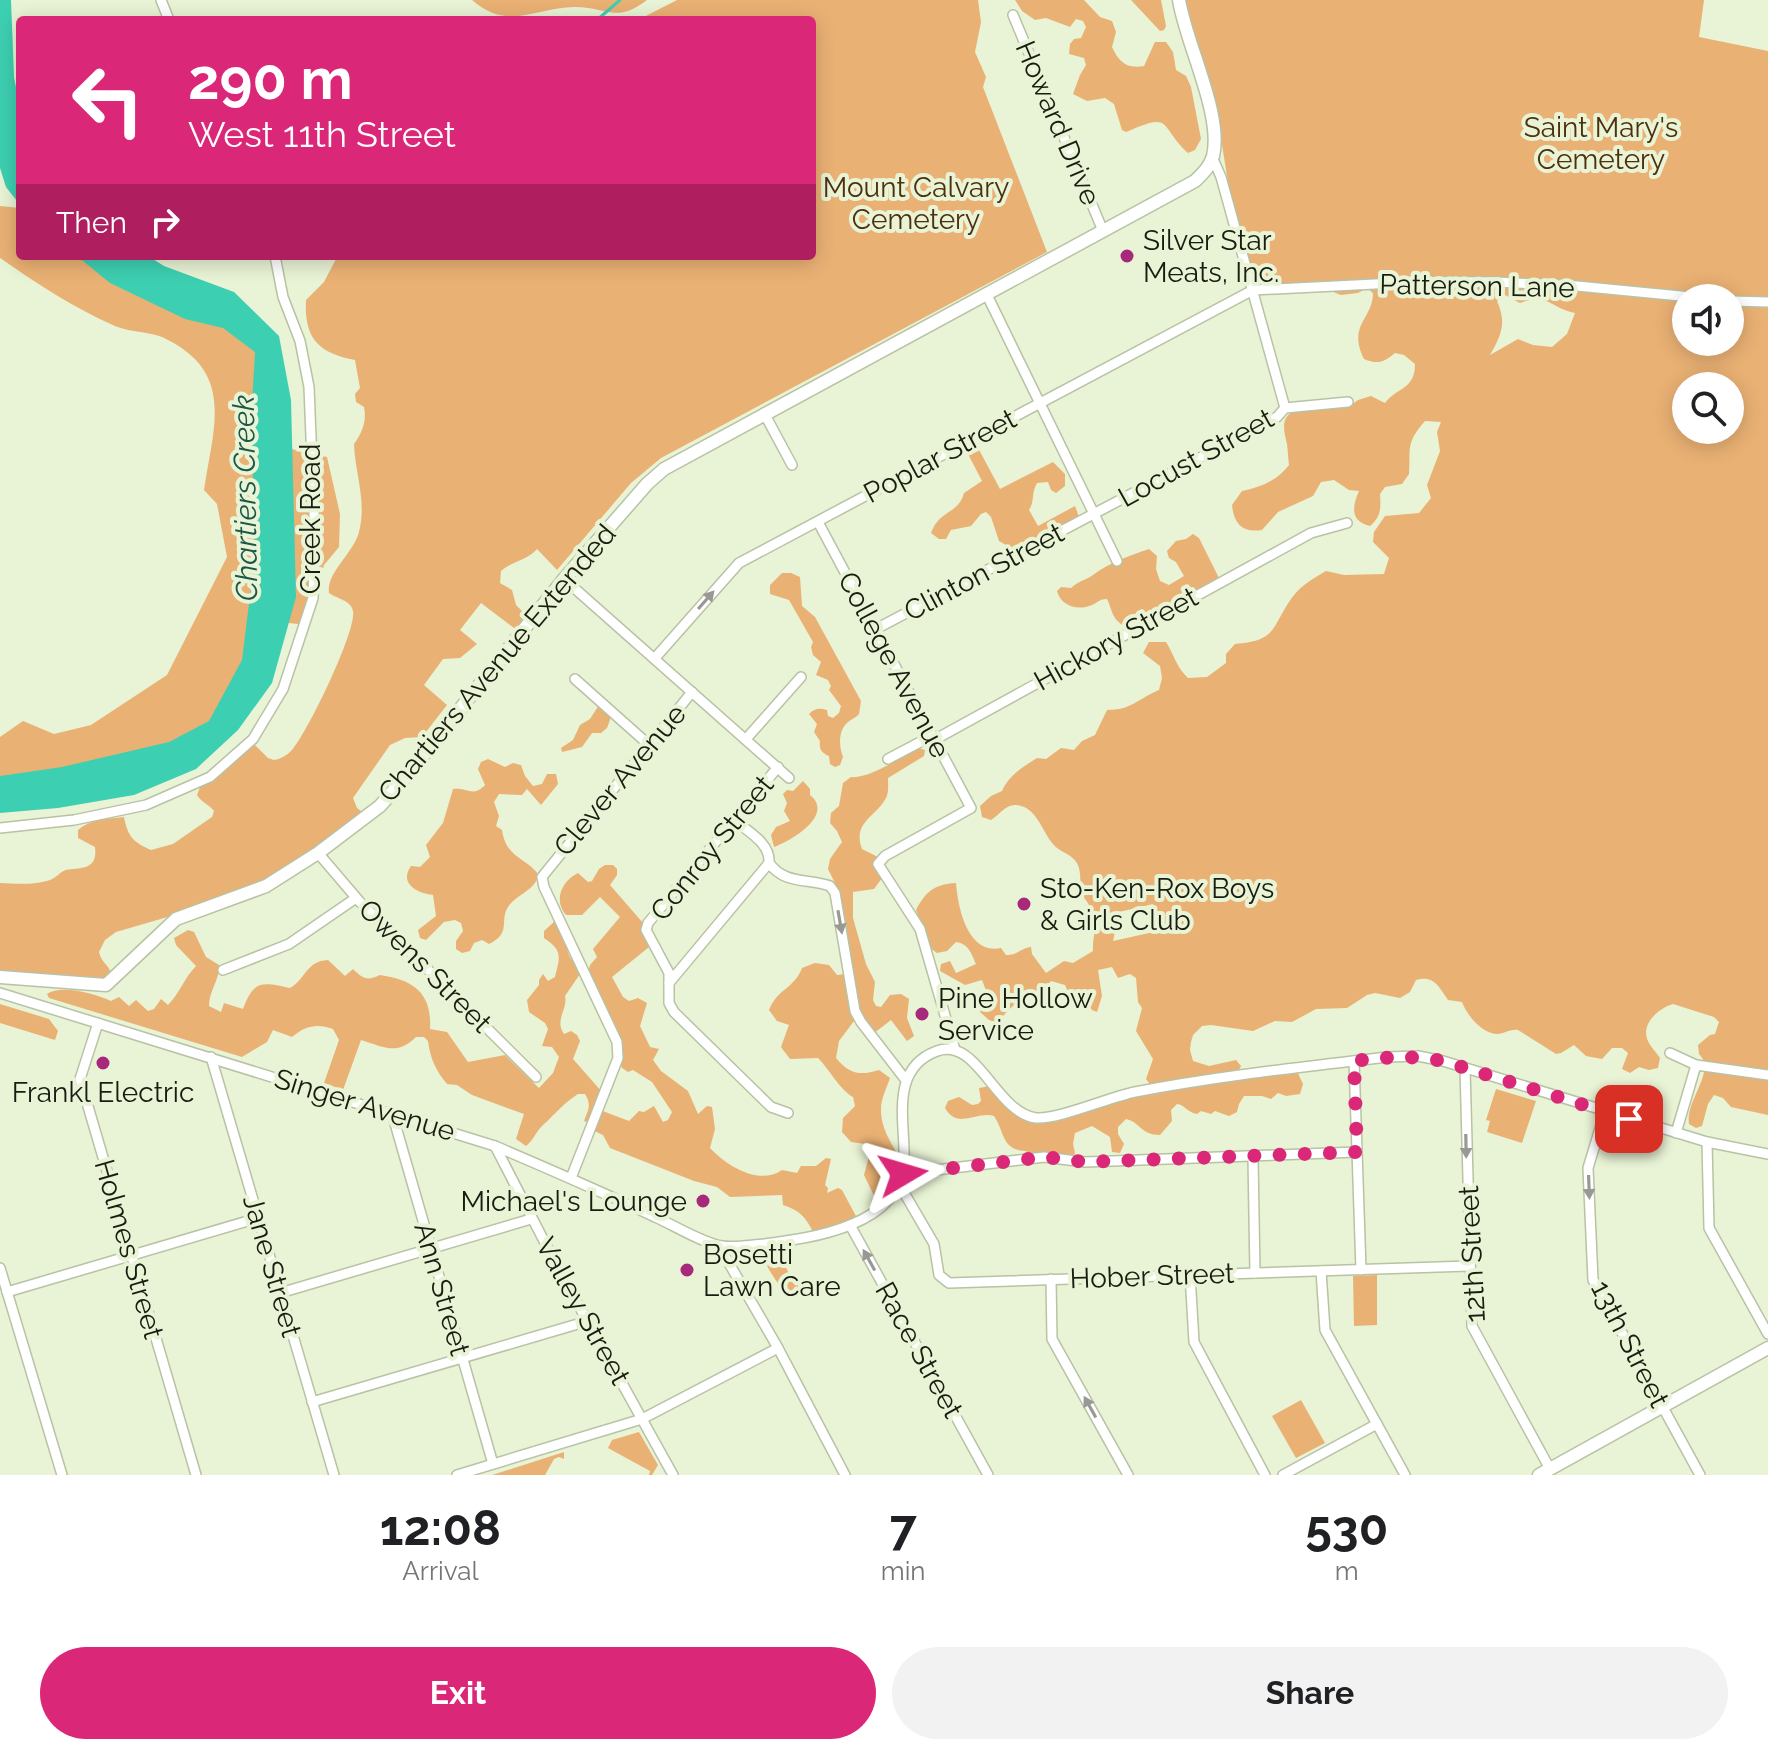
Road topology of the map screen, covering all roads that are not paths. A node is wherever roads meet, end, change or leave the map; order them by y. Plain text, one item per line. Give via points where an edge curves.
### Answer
1 (1179, 0) edge
2 (1013, 15) dead end
3 (1213, 159) junction
4 (1103, 231) junction
5 (276, 260) edge
6 (1253, 290) junction
7 (986, 293) junction
8 (1672, 295) edge
9 (1744, 301) edge
10 (1768, 302) edge
11 (1039, 402) junction
12 (1348, 402) dead end
13 (1285, 408) junction
14 (764, 413) junction
15 (792, 465) dead end
16 (1093, 514) junction
17 (818, 522) junction
18 (1347, 523) dead end
19 (1117, 561) dead end
20 (564, 579) junction
21 (874, 630) junction
22 (655, 658) junction
23 (801, 677) dead end
24 (575, 679) dead end
25 (692, 692) junction
26 (746, 739) junction
27 (934, 740) junction
28 (648, 744) junction
29 (888, 759) dead end
30 (778, 767) junction
31 (789, 778) dead end
32 (733, 819) junction
33 (0, 828) edge
34 (318, 853) junction
35 (769, 863) junction
36 (356, 898) junction
37 (223, 970) dead end
38 (0, 977) edge
39 (669, 983) junction
40 (0, 993) edge
41 (98, 1023) junction
42 (955, 1050) junction
43 (1670, 1053) dead end
44 (211, 1057) junction
45 (1354, 1061) junction
46 (1696, 1065) junction
47 (1465, 1068) junction
48 (1768, 1075) edge
49 (536, 1077) dead end
50 (905, 1079) junction
51 (1605, 1112) junction
52 (392, 1113) junction
53 (788, 1113) dead end
54 (1676, 1133) junction
55 (1707, 1142) junction
56 (495, 1146) junction
57 (1357, 1152) junction
58 (1768, 1154) edge
59 (1253, 1158) junction
60 (571, 1178) junction
61 (901, 1179) junction
62 (258, 1218) junction
63 (531, 1219) junction
64 (850, 1225) junction
65 (719, 1246) junction
66 (431, 1248) junction
67 (131, 1256) junction
68 (1469, 1266) junction
69 (0, 1268) edge
70 (1361, 1270) junction
71 (1321, 1271) junction
72 (1255, 1273) junction
73 (1190, 1274) junction
74 (1051, 1279) junction
75 (7, 1292) junction
76 (280, 1293) junction
77 (588, 1321) junction
78 (1768, 1334) edge
79 (778, 1348) junction
80 (1768, 1348) edge
81 (462, 1358) junction
82 (312, 1402) junction
83 (1662, 1407) junction
84 (642, 1419) junction
85 (1377, 1424) junction
86 (493, 1464) junction
87 (1544, 1472) edge
88 (62, 1475) edge
89 (196, 1475) edge
90 (334, 1475) edge
91 (457, 1475) edge
92 (673, 1475) edge
93 (845, 1475) edge
94 (988, 1475) edge
95 (1128, 1475) edge
96 (1265, 1475) edge
97 (1283, 1475) edge
98 (1405, 1475) edge
99 (1700, 1475) edge

1 - 3 street via 1206,92
2 - 4 street, Howard Drive
3 - 4 street, Chartiers Avenue Extended via 1195,181
3 - 6 street
4 - 7 street, Chartiers Avenue Extended
5 - 33 street, Creek Road via 309,387 315,537 313,598 283,689 253,739 210,777 146,805
6 - 8 street, Patterson Lane via 1496,282
6 - 11 street, Poplar Street
6 - 13 street
7 - 11 street
7 - 14 street, Chartiers Avenue Extended
9 - 10 street
11 - 16 street
11 - 17 street, Poplar Street
12 - 13 street, Locust Street
13 - 16 street, Locust Street via 1277,417
14 - 15 street
14 - 20 street, Chartiers Avenue Extended via 664,469
16 - 19 street
16 - 21 street, Clinton Street
17 - 21 street, College Avenue
22 -> 17 street, Poplar Street via 739,563
18 - 27 street, Hickory Street via 1311,533
20 - 22 street
20 - 34 street, Chartiers Avenue Extended via 380,806
21 - 27 street, College Avenue
22 - 25 street
23 - 26 street
24 - 28 street
25 - 26 street
25 - 28 street, Clever Avenue
26 - 30 street
27 - 29 street, Hickory Street
27 - 42 street, College Avenue via 971,808 878,864 920,929
28 - 60 street, Clever Avenue via 542,877 617,1042 618,1058
30 - 31 street
30 - 32 street, Conroy Street
32 - 35 street via 766,846
32 - 39 street, Conroy Street via 648,923 646,930
34 - 36 street, Owens Street
34 - 38 street, Chartiers Avenue Extended via 266,886 176,919 106,985
35 - 39 street
35 -> 50 street via 786,878 830,886 835,893 855,1011
36 - 37 street via 289,944
36 - 49 street, Owens Street
39 - 53 street via 674,1012 771,1107
40 - 41 street, Singer Avenue
41 - 44 street, Singer Avenue
41 - 67 street, Holmes Street via 80,1079
42 - 45 street via 1019,1111 1042,1118 1134,1093
42 - 50 street via 929,1055
43 - 46 street
44 - 52 street, Singer Avenue
44 - 62 street, Jane Street
45 - 47 street via 1418,1056
45 - 57 street
46 - 48 street
46 - 54 street
47 - 51 street
47 -> 68 street, 12th Street
50 - 61 street
51 - 54 street
51 -> 83 street, 13th Street via 1588,1168 1593,1280
52 - 56 street, Singer Avenue
52 - 66 street, Ann Street
54 - 55 street
55 - 58 street
55 - 78 street via 1709,1228
56 - 60 street, Singer Avenue
56 - 63 street, Valley Street
57 - 59 street
57 - 70 street
59 - 61 street via 1085,1162 1044,1157
59 - 72 street
60 - 65 street, Singer Avenue
61 - 64 street via 878,1210
61 - 74 street, Hober Street via 934,1244 942,1280
62 - 67 street
62 - 76 street, Jane Street
63 - 66 street
63 - 77 street, Valley Street
64 - 65 street via 786,1241
94 -> 64 street, Race Street
65 - 79 street
66 - 76 street
66 - 81 street, Ann Street
67 - 75 street
67 - 89 street, Holmes Street
68 - 70 street, Hober Street
68 - 87 street, 12th Street via 1472,1326
69 - 75 street
70 - 71 street, Hober Street
71 - 72 street, Hober Street
71 - 85 street via 1325,1330
72 - 73 street, Hober Street
73 - 74 street, Hober Street
73 - 96 street via 1194,1342
95 -> 74 street via 1052,1339
75 - 88 street
76 - 82 street, Jane Street
77 - 81 street
77 - 84 street, Valley Street
79 - 84 street
79 - 93 street
80 - 83 street
81 - 82 street
81 - 86 street, Ann Street
82 - 90 street, Jane Street
83 - 87 street
83 - 99 street, 13th Street
84 - 86 street
84 - 92 street, Valley Street
85 - 97 street
85 - 98 street
86 - 91 street

